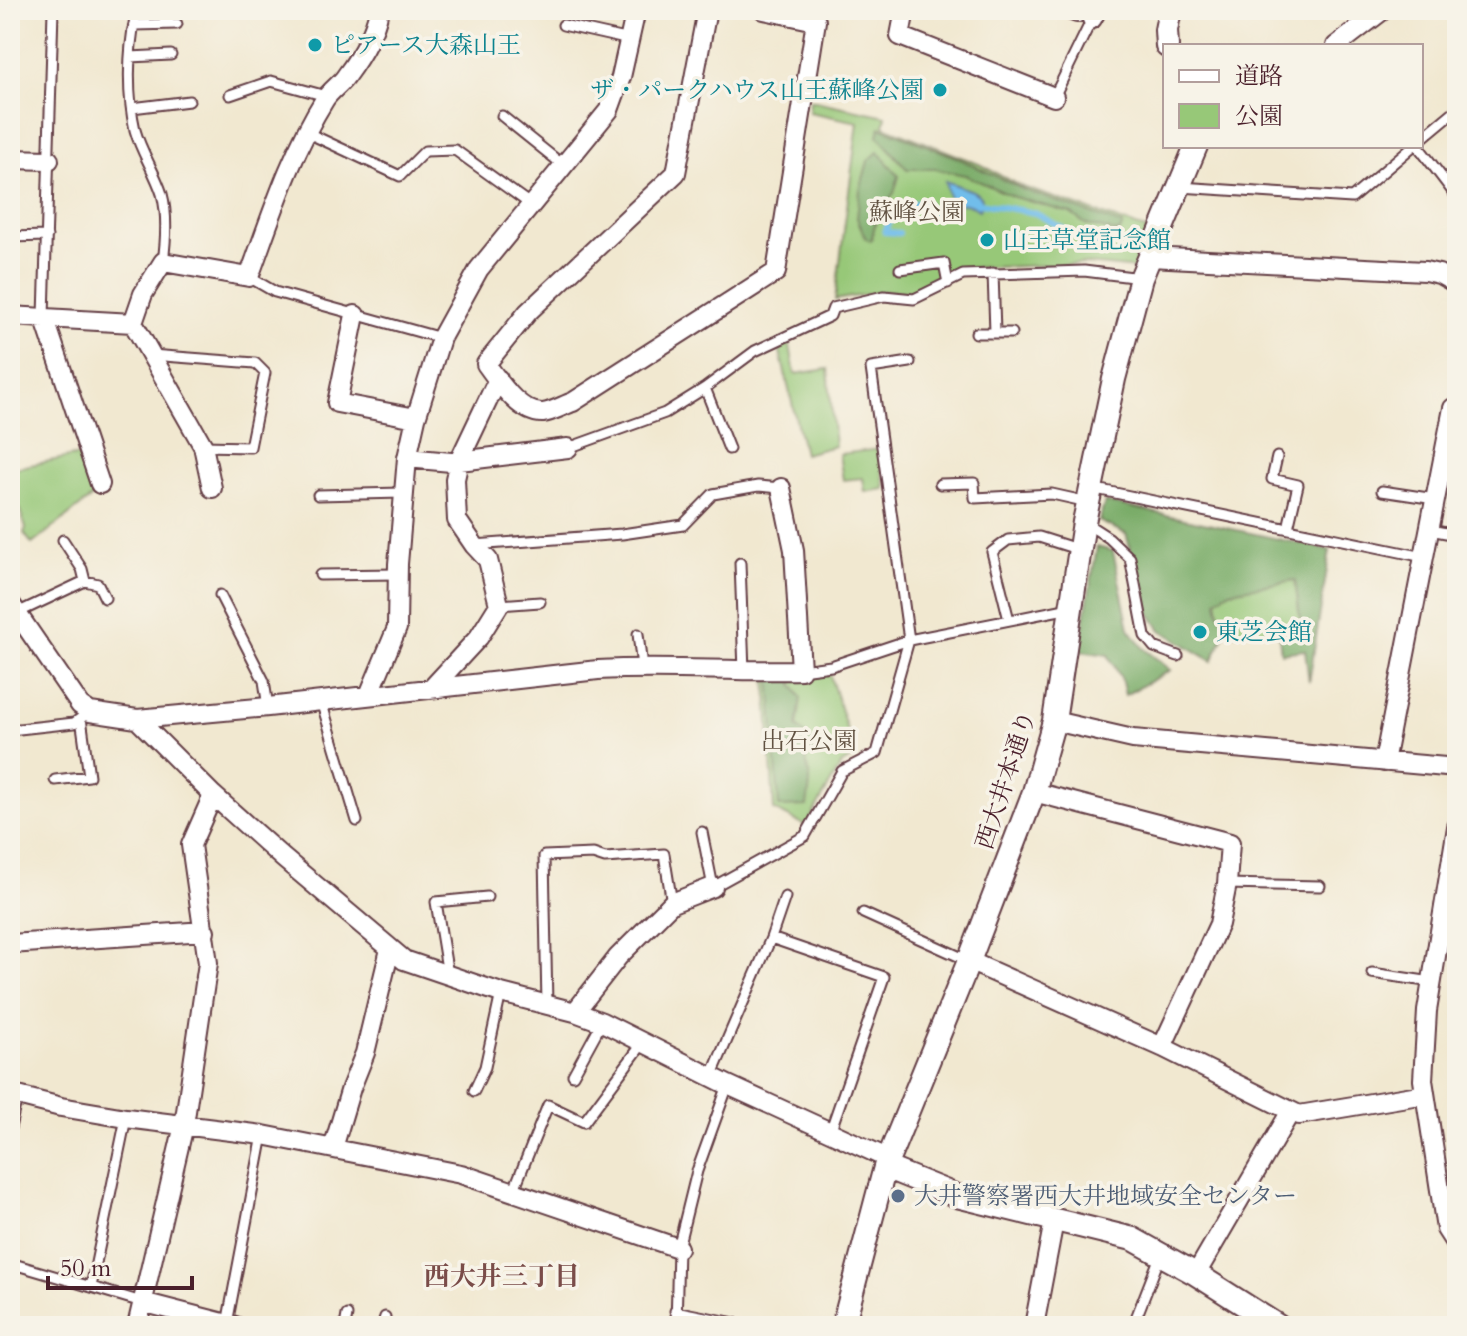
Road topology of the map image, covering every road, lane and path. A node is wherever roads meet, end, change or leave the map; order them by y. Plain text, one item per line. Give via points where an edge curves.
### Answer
1 (53, 10) edge
2 (379, 10) edge
3 (636, 10) edge
4 (707, 10) edge
5 (764, 10) edge
6 (905, 10) edge
7 (1383, 10) edge
8 (1167, 11) edge
9 (1084, 13) edge
10 (177, 24) dead end
11 (563, 25) dead end
12 (630, 40) junction
13 (1167, 44) edge
14 (1339, 44) edge
15 (171, 55) dead end
16 (130, 57) junction
17 (230, 95) dead end
18 (326, 96) junction
19 (1054, 97) joint
20 (189, 101) dead end
21 (132, 108) junction
22 (1457, 109) edge
23 (502, 116) dead end
24 (308, 133) junction
25 (1423, 137) edge
26 (1414, 148) edge
27 (1418, 148) edge
28 (1198, 149) edge
29 (10, 159) edge
30 (49, 160) junction
31 (563, 165) junction
32 (1180, 187) junction
33 (1457, 197) edge
34 (530, 204) junction
35 (47, 236) junction
36 (10, 237) edge
37 (1150, 257) junction
38 (163, 262) junction
39 (900, 269) dead end
40 (993, 273) junction
41 (249, 277) junction
42 (1141, 278) junction
43 (948, 283) junction
44 (1457, 284) edge
45 (355, 315) junction
46 (10, 316) edge
47 (44, 317) junction
48 (133, 323) junction
49 (995, 332) junction
50 (976, 333) dead end
51 (1012, 333) dead end
52 (441, 338) junction
53 (151, 355) junction
54 (910, 362) dead end
55 (498, 379) junction
56 (705, 388) junction
57 (1453, 408) dead end
58 (416, 418) junction
59 (203, 446) junction
60 (568, 448) joint
61 (729, 449) dead end
62 (1277, 457) dead end
63 (407, 458) junction
64 (459, 461) junction
65 (100, 484) dead end
66 (940, 484) dead end
67 (212, 488) dead end
68 (781, 488) joint
69 (1382, 491) dead end
70 (402, 493) junction
71 (318, 495) dead end
72 (1435, 499) junction
73 (1088, 504) junction
74 (1288, 528) junction
75 (1430, 530) junction
76 (1457, 535) edge
77 (63, 540) dead end
78 (474, 545) junction
79 (1080, 550) junction
80 (1424, 557) junction
81 (740, 563) dead end
82 (398, 574) junction
83 (320, 575) dead end
84 (85, 581) junction
85 (220, 595) dead end
86 (105, 598) dead end
87 (540, 602) dead end
88 (499, 605) junction
89 (1070, 608) junction
90 (15, 616) edge
91 (1009, 620) junction
92 (638, 634) dead end
93 (909, 640) junction
94 (1178, 656) dead end
95 (642, 667) junction
96 (801, 670) junction
97 (744, 671) junction
98 (431, 689) junction
99 (369, 695) junction
100 (321, 701) junction
101 (268, 707) junction
102 (86, 715) junction
103 (137, 719) junction
104 (1054, 721) junction
105 (10, 730) edge
106 (1384, 762) junction
107 (1457, 768) edge
108 (55, 780) dead end
109 (1034, 792) junction
110 (213, 795) junction
111 (357, 821) dead end
112 (1457, 827) edge
113 (702, 832) dead end
114 (1227, 884) junction
115 (1320, 886) dead end
116 (713, 887) junction
117 (487, 897) dead end
118 (785, 897) dead end
119 (672, 903) junction
120 (1451, 909) edge
121 (863, 913) dead end
122 (205, 931) junction
123 (771, 938) junction
124 (10, 944) edge
125 (390, 949) junction
126 (969, 961) junction
127 (1372, 973) dead end
128 (448, 975) junction
129 (1432, 982) junction
130 (501, 993) junction
131 (547, 1006) junction
132 (575, 1012) junction
133 (602, 1022) junction
134 (644, 1043) junction
135 (1162, 1047) junction
136 (573, 1075) dead end
137 (720, 1081) junction
138 (474, 1091) dead end
139 (1425, 1094) junction
140 (13, 1095) edge
141 (1291, 1111) junction
142 (126, 1118) junction
143 (184, 1125) junction
144 (10, 1128) edge
145 (830, 1132) junction
146 (263, 1135) junction
147 (333, 1148) junction
148 (887, 1163) junction
149 (513, 1192) junction
150 (1054, 1221) junction
151 (1457, 1246) edge
152 (678, 1248) junction
153 (1161, 1254) junction
154 (10, 1263) edge
155 (1196, 1274) junction
156 (91, 1287) junction
157 (142, 1302) junction
158 (675, 1311) junction
159 (1136, 1318) dead end
160 (230, 1325) edge
161 (137, 1326) edge
162 (676, 1326) edge
163 (750, 1326) edge
164 (843, 1326) edge
165 (1034, 1326) edge
166 (1278, 1326) edge

1 - 30 lane
2 - 18 street via 375,30 345,78
3 - 12 street
4 - 55 street via 676,173 528,312 486,364
5 - 55 street via 816,21 776,272 573,402 534,411
6 - 19 street via 900,36
7 - 14 street
8 - 13 street
9 - 19 lane
10 - 16 lane via 135,21
11 - 12 lane
12 - 31 street via 609,110
15 - 16 lane
16 - 21 lane
17 - 18 lane via 271,81
18 - 24 street
20 - 21 lane
21 - 38 lane via 162,194
22 - 25 lane
23 - 31 lane
24 - 34 lane via 400,176 425,151 455,150
24 - 41 street via 281,188
26 - 32 lane via 1352,198
27 - 33 lane
28 - 32 street, 西大井本通り
29 - 30 street
30 - 35 lane
31 - 34 street
32 - 37 street, 西大井本通り
34 - 52 street via 479,269
35 - 36 lane
35 - 47 lane
37 - 42 street, 西大井本通り
37 - 44 street via 1425,271
38 - 41 street
38 - 48 street
39 - 43 lane via 944,263
40 - 42 lane via 1084,271
40 - 43 lane via 963,275
40 - 49 lane
41 - 45 lane via 275,292
42 - 73 street, 西大井本通り
43 - 56 lane via 914,299 884,296 833,308 830,316 755,351
45 - 52 lane
45 - 58 street via 337,403
46 - 47 street
47 - 48 street
47 - 65 street
48 - 53 street
49 - 50 lane
49 - 51 lane
52 - 58 street
53 - 59 street
53 - 59 lane via 255,363 265,373 250,447
54 - 93 lane via 871,368
55 - 64 street
56 - 60 lane via 665,413
56 - 61 lane
57 - 72 street
58 - 63 street
59 - 67 street
60 - 64 street
62 - 74 lane via 1272,479 1298,485
63 - 64 street
63 - 70 street
64 - 78 street via 457,520
66 - 73 lane via 974,483 975,498 1052,494
68 - 78 lane via 758,486 713,494 683,525
68 - 96 street via 794,550
69 - 72 lane
70 - 71 lane
70 - 82 street
72 - 75 street
73 - 74 lane
73 - 79 street, 西大井本通り
73 - 94 lane via 1109,538 1130,558 1145,636 1154,647
74 - 80 lane
75 - 76 lane
75 - 80 street
77 - 84 lane
78 - 88 street via 488,560
79 - 89 street, 西大井本通り
79 - 91 lane via 1039,537 1008,540 992,552
80 - 106 street
81 - 97 lane
82 - 83 lane
82 - 99 street via 397,628
84 - 86 lane via 98,584
84 - 90 lane
85 - 101 lane via 264,681
87 - 88 lane
88 - 98 street via 479,637
89 - 91 lane
89 - 104 street, 西大井本通り
90 - 102 street
91 - 93 lane
92 - 95 lane
93 - 96 lane via 831,666
93 - 116 lane via 877,753 842,771 805,836
95 - 97 street
95 - 98 street
96 - 97 street
98 - 99 street
99 - 100 street
100 - 101 street
100 - 111 lane
101 - 103 street
102 - 103 street
102 - 105 lane via 74,723
102 - 108 lane via 89,776
103 - 110 street
104 - 106 street via 1133,739
104 - 109 street, 西大井本通り
106 - 107 street
109 - 114 street via 1230,843
109 - 126 street, 西大井本通り
110 - 122 street via 191,845
110 - 125 street
112 - 120 street
113 - 116 lane
114 - 115 lane
114 - 135 street via 1219,924
116 - 119 street
117 - 128 lane via 436,902
118 - 123 lane
119 - 131 lane via 664,854 544,856
119 - 132 street via 618,957
120 - 129 street
121 - 126 lane
122 - 124 street
122 - 143 street via 208,963
123 - 137 lane
123 - 145 lane via 884,977
125 - 128 street via 404,960
125 - 147 street via 371,1043
126 - 135 street
126 - 148 street, 西大井本通り
127 - 129 lane
128 - 130 street
129 - 139 street
130 - 131 street
130 - 138 lane via 485,1067
131 - 132 street
132 - 133 street
133 - 134 street
133 - 136 lane
134 - 137 street
134 - 149 lane via 584,1122 548,1105
135 - 141 street
137 - 145 street
137 - 152 lane
139 - 141 street via 1299,1115
139 - 151 street via 1446,1229
140 - 142 street
140 - 144 lane
141 - 155 street
142 - 143 street
142 - 156 lane
143 - 146 street
143 - 157 street
145 - 148 street
146 - 147 street
146 - 160 lane
147 - 149 street via 461,1174
148 - 150 street via 957,1196
148 - 164 street, 西大井本通り
149 - 152 street
150 - 153 street via 1133,1239
150 - 165 street
152 - 158 lane
153 - 155 street
153 - 159 lane
154 - 156 lane
155 - 166 street
156 - 157 lane
157 - 160 street
157 - 161 street
158 - 162 lane
158 - 163 lane

